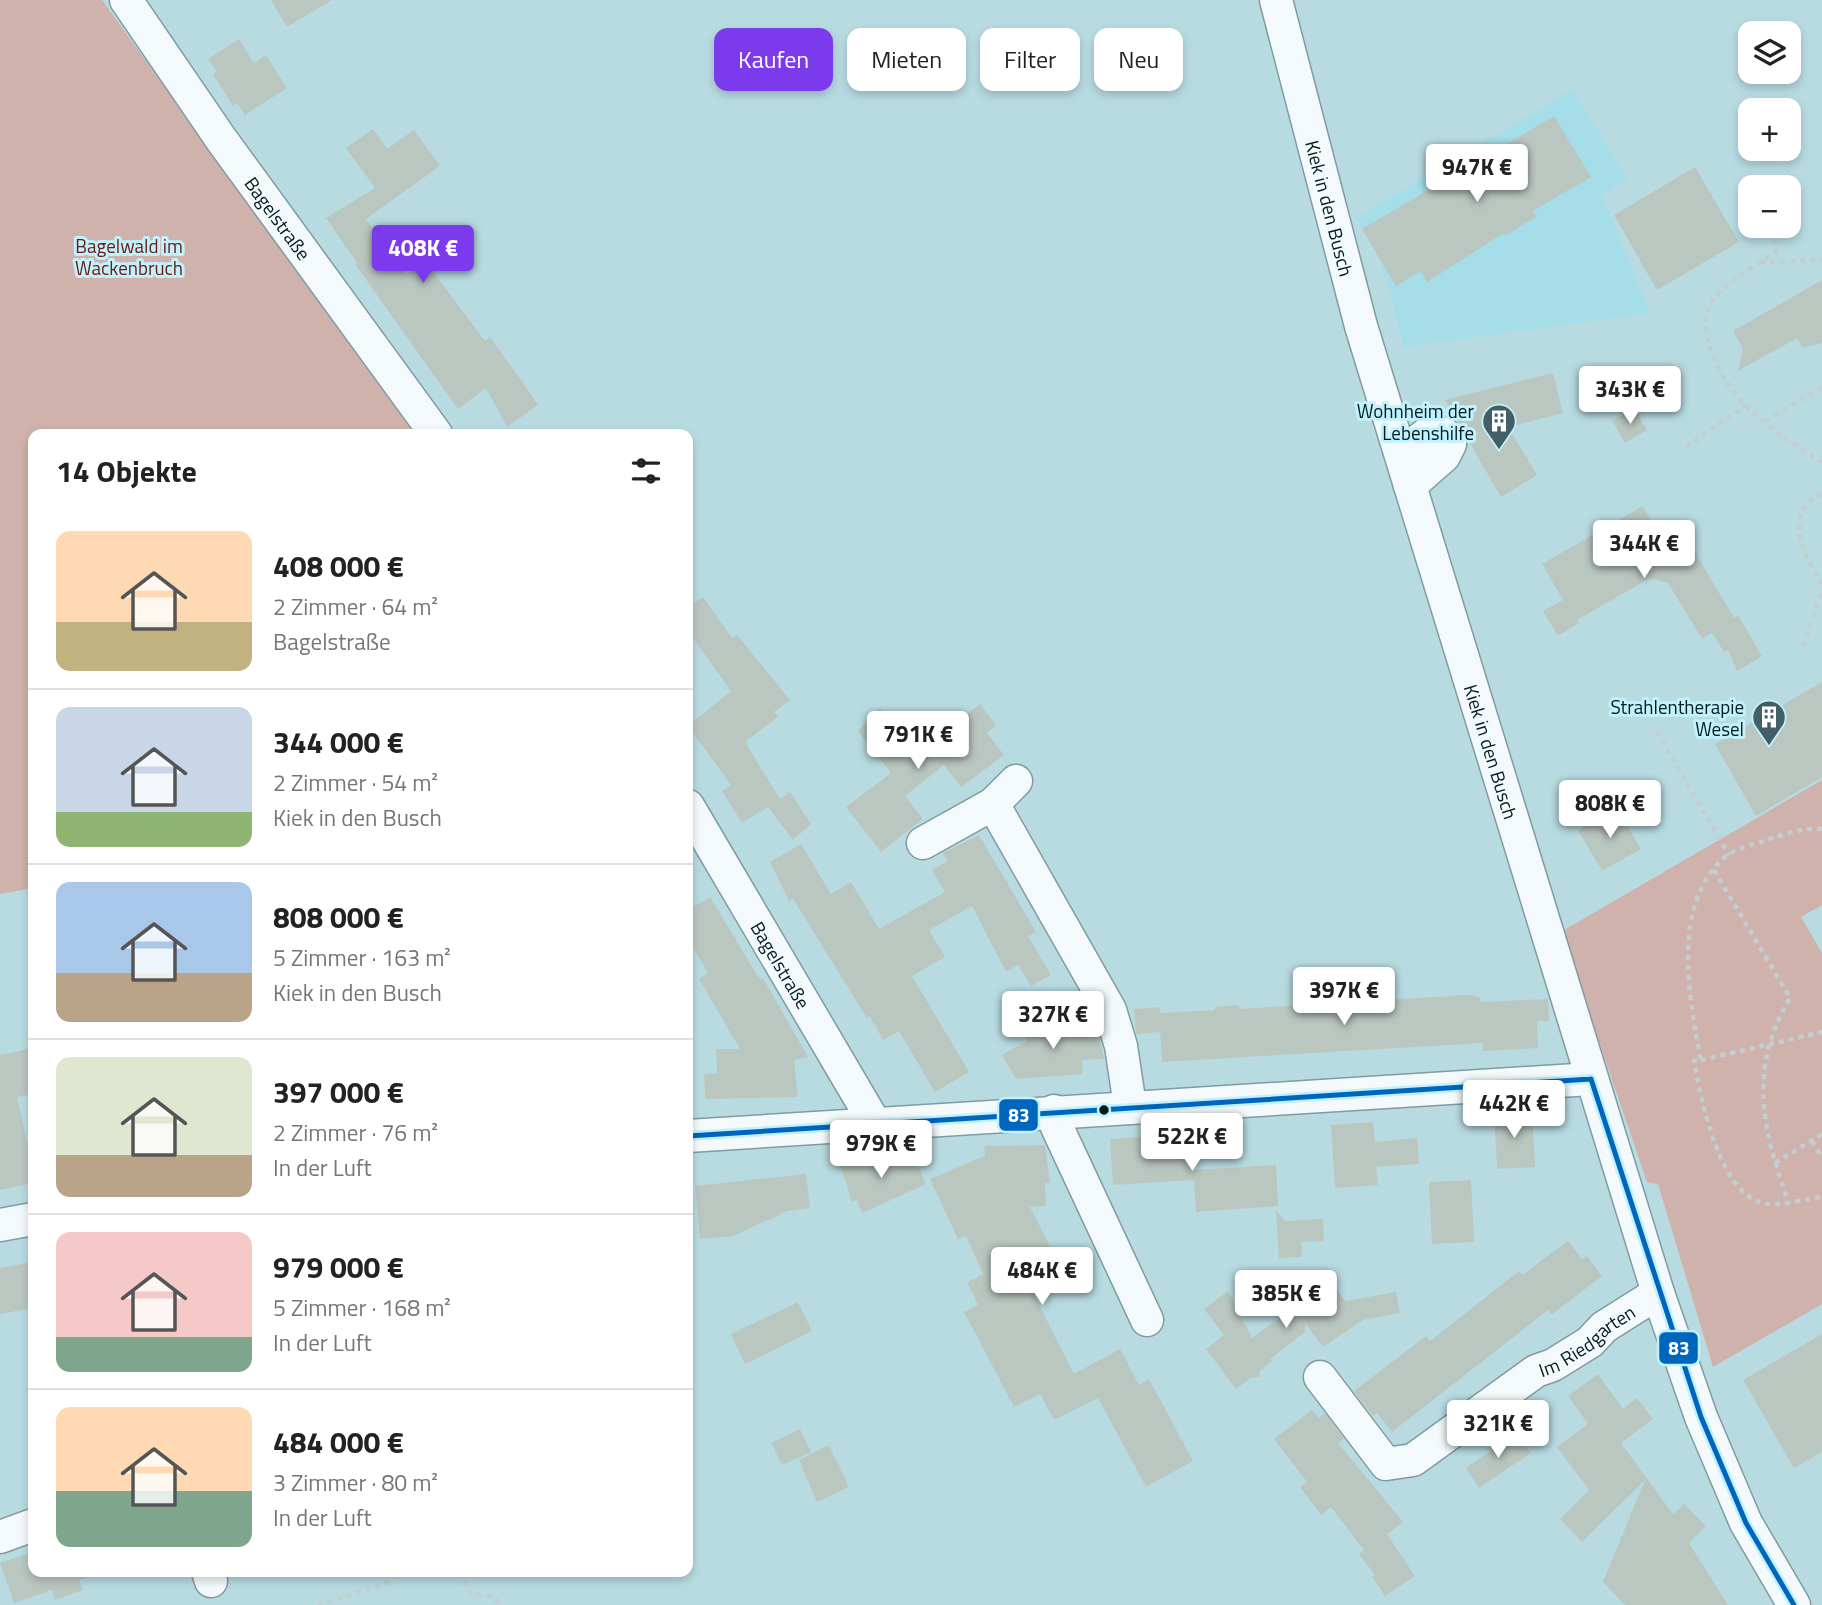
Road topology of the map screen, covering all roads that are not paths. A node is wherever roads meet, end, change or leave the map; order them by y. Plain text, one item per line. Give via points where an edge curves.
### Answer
1 (126, 0) edge
2 (1276, 0) edge
3 (432, 429) edge
4 (1401, 454) junction
5 (1410, 486) junction
6 (1016, 781) dead end
7 (993, 804) junction
8 (693, 815) edge
9 (923, 843) dead end
10 (1591, 1079) junction
11 (1130, 1106) junction
12 (1054, 1111) junction
13 (873, 1122) junction
14 (693, 1136) edge
15 (28, 1220) edge
16 (0, 1225) edge
17 (1658, 1293) junction
18 (1147, 1320) dead end
19 (1320, 1377) dead end
20 (28, 1527) edge
21 (0, 1537) edge
22 (1794, 1605) edge

1 - 3 street, Bagelstraße
2 - 4 street, Kiek in den Busch via 1361,326
4 - 5 street, Kiek in den Busch
4 - 5 street via 1432,430 1444,434 1450,444 1444,457
5 - 10 street, Kiek in den Busch
6 - 7 street
7 - 9 street
7 - 11 street via 1110,1010
8 - 13 street, Bagelstraße
10 - 11 street
10 - 17 street, Kiek in den Busch
11 - 12 street
12 - 13 street
12 - 18 street via 1057,1127
13 - 14 street
15 - 16 street
17 - 19 street, Im Riedgarten via 1604,1327 1590,1342 1536,1371 1420,1470 1385,1464
17 - 22 street, Kiek in den Busch via 1701,1418 1746,1524
20 - 21 street

